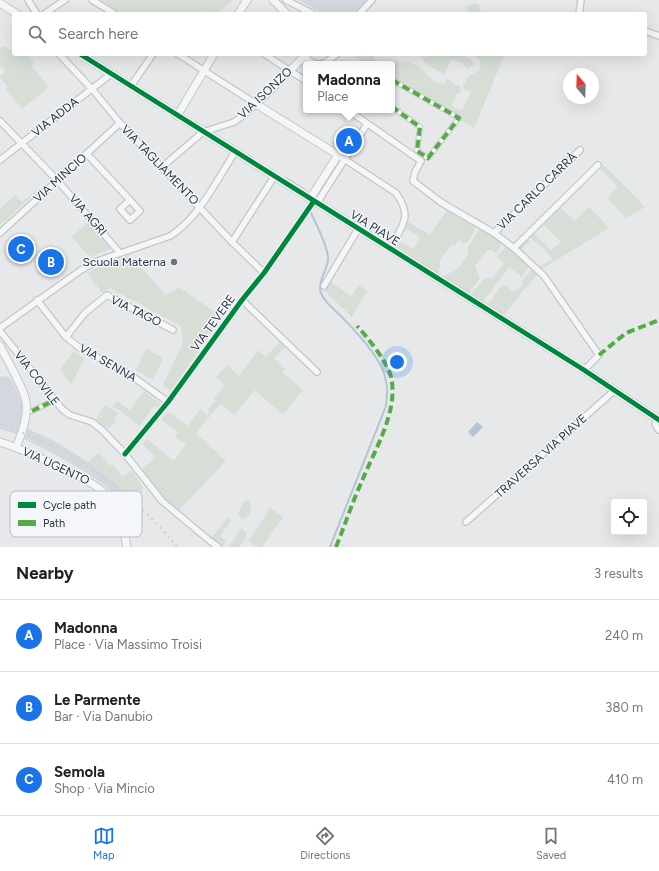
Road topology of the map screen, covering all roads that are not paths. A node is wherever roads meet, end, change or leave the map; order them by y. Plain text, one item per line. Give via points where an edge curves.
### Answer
1 (28, 0) edge
2 (65, 0) edge
3 (92, 0) edge
4 (247, 0) edge
5 (273, 0) edge
6 (286, 0) edge
7 (372, 0) edge
8 (581, 0) edge
9 (0, 3) edge
10 (14, 12) edge
11 (36, 12) edge
12 (47, 12) edge
13 (110, 12) edge
14 (239, 12) edge
15 (285, 12) edge
16 (309, 12) edge
17 (361, 12) edge
18 (579, 12) edge
19 (647, 32) edge
20 (659, 36) edge
21 (61, 56) edge
22 (84, 56) edge
23 (152, 56) edge
24 (181, 56) edge
25 (213, 56) edge
26 (267, 56) edge
27 (305, 56) edge
28 (290, 70) junction
29 (205, 71) junction
30 (111, 74) junction
31 (303, 79) edge
32 (395, 82) edge
33 (131, 86) junction
34 (92, 89) junction
35 (256, 104) junction
36 (395, 109) edge
37 (352, 113) edge
38 (177, 116) junction
39 (0, 121) edge
40 (120, 123) junction
41 (367, 124) junction
42 (203, 132) junction
43 (21, 143) junction
44 (580, 150) dead end
45 (235, 152) junction
46 (87, 154) junction
47 (338, 155) junction
48 (0, 160) edge
49 (344, 160) junction
50 (598, 165) dead end
51 (162, 167) junction
52 (274, 177) junction
53 (57, 180) junction
54 (130, 200) dead end
55 (314, 201) junction
56 (200, 207) junction
57 (358, 229) junction
58 (0, 233) edge
59 (494, 233) junction
60 (232, 242) junction
61 (392, 245) dead end
62 (514, 248) junction
63 (120, 253) junction
64 (264, 273) junction
65 (324, 286) dead end
66 (37, 300) junction
67 (242, 300) junction
68 (0, 330) edge
69 (173, 330) dead end
70 (66, 337) junction
71 (0, 346) edge
72 (584, 370) junction
73 (317, 372) dead end
74 (615, 390) junction
75 (55, 400) junction
76 (168, 402) junction
77 (32, 411) dead end
78 (658, 420) edge
79 (659, 430) edge
80 (0, 442) edge
81 (16, 447) junction
82 (125, 454) junction
83 (103, 491) edge
84 (466, 522) dead end
85 (125, 537) edge
86 (127, 547) edge
87 (218, 547) edge

1 - 11 street
2 - 12 street
3 - 13 street
4 - 14 street
5 - 15 street
6 - 16 street
7 - 17 street
8 - 18 street
9 - 10 street
19 - 20 street
21 - 34 street, VIA TAGLIAMENTO
22 - 30 street, VIA PIAVE
23 - 33 street
24 - 29 street
25 - 29 street
26 - 28 street
27 - 28 street, VIA ISONZO
28 - 31 street
28 - 35 street, VIA ISONZO
29 - 35 street
29 - 38 street
30 - 33 street, VIA PIAVE
30 - 34 street, VIA ADDA
32 - 36 street via 459,118 428,158 416,151 420,127
33 - 38 street, VIA PIAVE
34 - 40 street, VIA TAGLIAMENTO
34 - 43 street, VIA ADDA
35 - 42 street, VIA ISONZO via 234,122
35 - 47 street
37 - 41 street
38 - 42 street, VIA PIAVE
39 - 43 street, VIA AGRI
40 - 46 street, VIA MINCIO
40 - 51 street, VIA TAGLIAMENTO
41 - 49 street, VIA TEVERE
41 - 59 street via 421,162 413,181 442,203
42 - 45 street, VIA PIAVE
42 - 51 street, VIA ISONZO
43 - 48 street, VIA ADDA
43 - 53 street, VIA AGRI
44 - 59 street, VIA CARLO CARRÀ
45 - 52 street, VIA PIAVE
45 - 56 street
46 - 53 street, VIA MINCIO
46 - 54 street
47 - 49 street
47 - 55 street
49 - 55 street, VIA TEVERE
49 - 61 street via 396,194 402,202 405,211 404,224
50 - 62 street
51 - 56 street, VIA TAGLIAMENTO
52 - 55 street, VIA PIAVE
52 - 60 street
53 - 58 street, VIA MINCIO
53 - 63 street, VIA AGRI
55 - 57 street, VIA PIAVE
55 - 64 street, VIA TEVERE
56 - 60 street, VIA TAGLIAMENTO
56 - 63 street via 183,228 170,236
57 - 65 street
57 - 72 street, VIA PIAVE
59 - 62 street
60 - 64 street, VIA TAGLIAMENTO
62 - 72 street via 544,276 599,355
63 - 66 street via 95,262
64 - 67 street, VIA TEVERE
66 - 68 street
66 - 70 street, VIA SENNA
67 - 73 street
67 - 76 street, VIA TEVERE
68 - 75 street, VIA COVILE
69 - 70 street, VIA TAGO via 107,296 84,313
70 - 76 street, VIA SENNA via 81,349 129,374
71 - 81 street via 26,403 23,429
72 - 74 street, VIA PIAVE
74 - 78 street, VIA PIAVE
74 - 84 street, TRAVERSA VIA PIAVE
75 - 77 street
75 - 82 street, VIA COVILE via 70,414 98,426
76 - 82 street, VIA TEVERE
78 - 79 street via 655,424
80 - 81 street, VIA UGENTO
81 - 83 street, VIA UGENTO via 91,482
82 - 87 street, VIA COVILE via 162,501
85 - 86 street, VIA UGENTO

